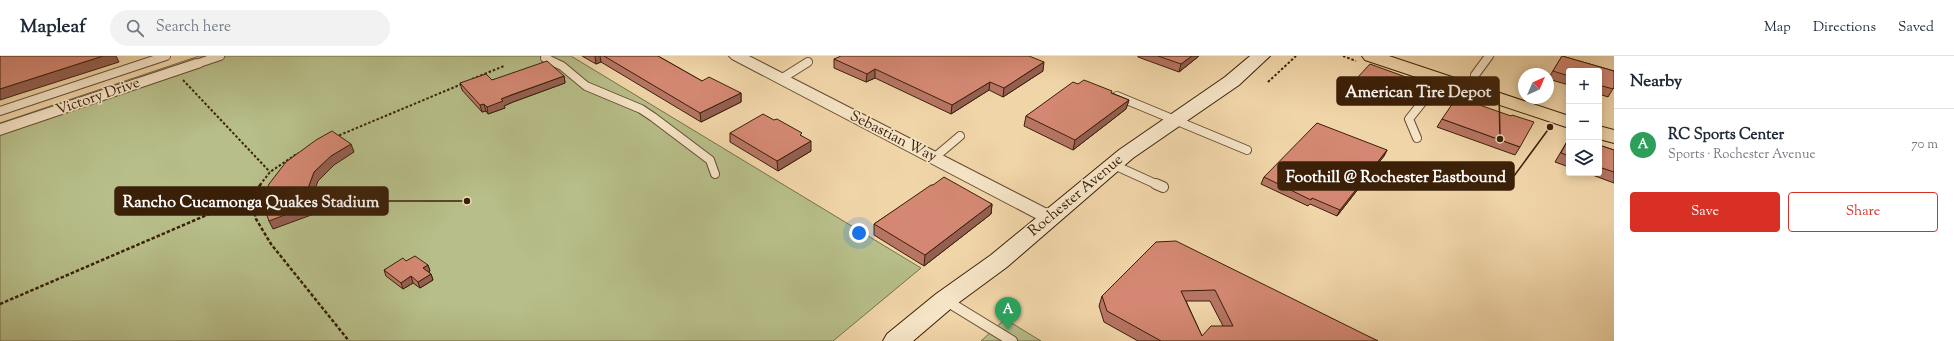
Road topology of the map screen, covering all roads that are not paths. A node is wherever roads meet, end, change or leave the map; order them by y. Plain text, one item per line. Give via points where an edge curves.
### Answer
1 (138, 56) edge
2 (166, 56) edge
3 (220, 56) edge
4 (737, 56) edge
5 (1261, 56) edge
6 (1371, 56) edge
7 (1415, 56) edge
8 (1489, 56) edge
9 (545, 58) dead end
10 (808, 62) dead end
11 (144, 63) junction
12 (196, 64) joint
13 (1474, 75) junction
14 (781, 79) junction
15 (1441, 79) junction
16 (1518, 90) edge
17 (1110, 92) edge
18 (1554, 101) edge
19 (1566, 105) edge
20 (0, 111) edge
21 (1602, 117) edge
22 (1175, 120) junction
23 (1566, 121) edge
24 (1614, 121) edge
25 (0, 130) edge
26 (1602, 133) edge
27 (960, 136) dead end
28 (1614, 137) edge
29 (1417, 138) dead end
30 (1247, 150) dead end
31 (934, 158) junction
32 (1114, 165) junction
33 (715, 174) dead end
34 (1163, 187) dead end
35 (1050, 218) junction
36 (945, 300) junction
37 (896, 341) edge
38 (1012, 341) edge

1 - 11 lane
2 - 11 lane
3 - 12 lane
4 - 14 street, Sebastian Way
5 - 22 main road, Rochester Avenue via 1232,81
6 - 15 main road
7 - 13 main road
8 - 13 lane
9 - 33 lane via 562,66 586,86 635,106 654,117 710,160
10 - 14 lane
11 - 20 lane
12 - 25 street, Victory Drive
13 - 16 main road
14 - 31 street, Sebastian Way
15 - 23 main road
15 - 29 lane via 1409,119
17 - 22 lane
18 - 19 main road
21 - 24 main road
22 - 30 lane
22 - 32 main road, Rochester Avenue
26 - 28 main road
27 - 31 lane
31 - 35 street, Sebastian Way
32 - 34 lane
32 - 35 main road, Rochester Avenue
35 - 36 main road, Rochester Avenue via 999,261
36 - 37 main road, Rochester Avenue
36 - 38 lane

